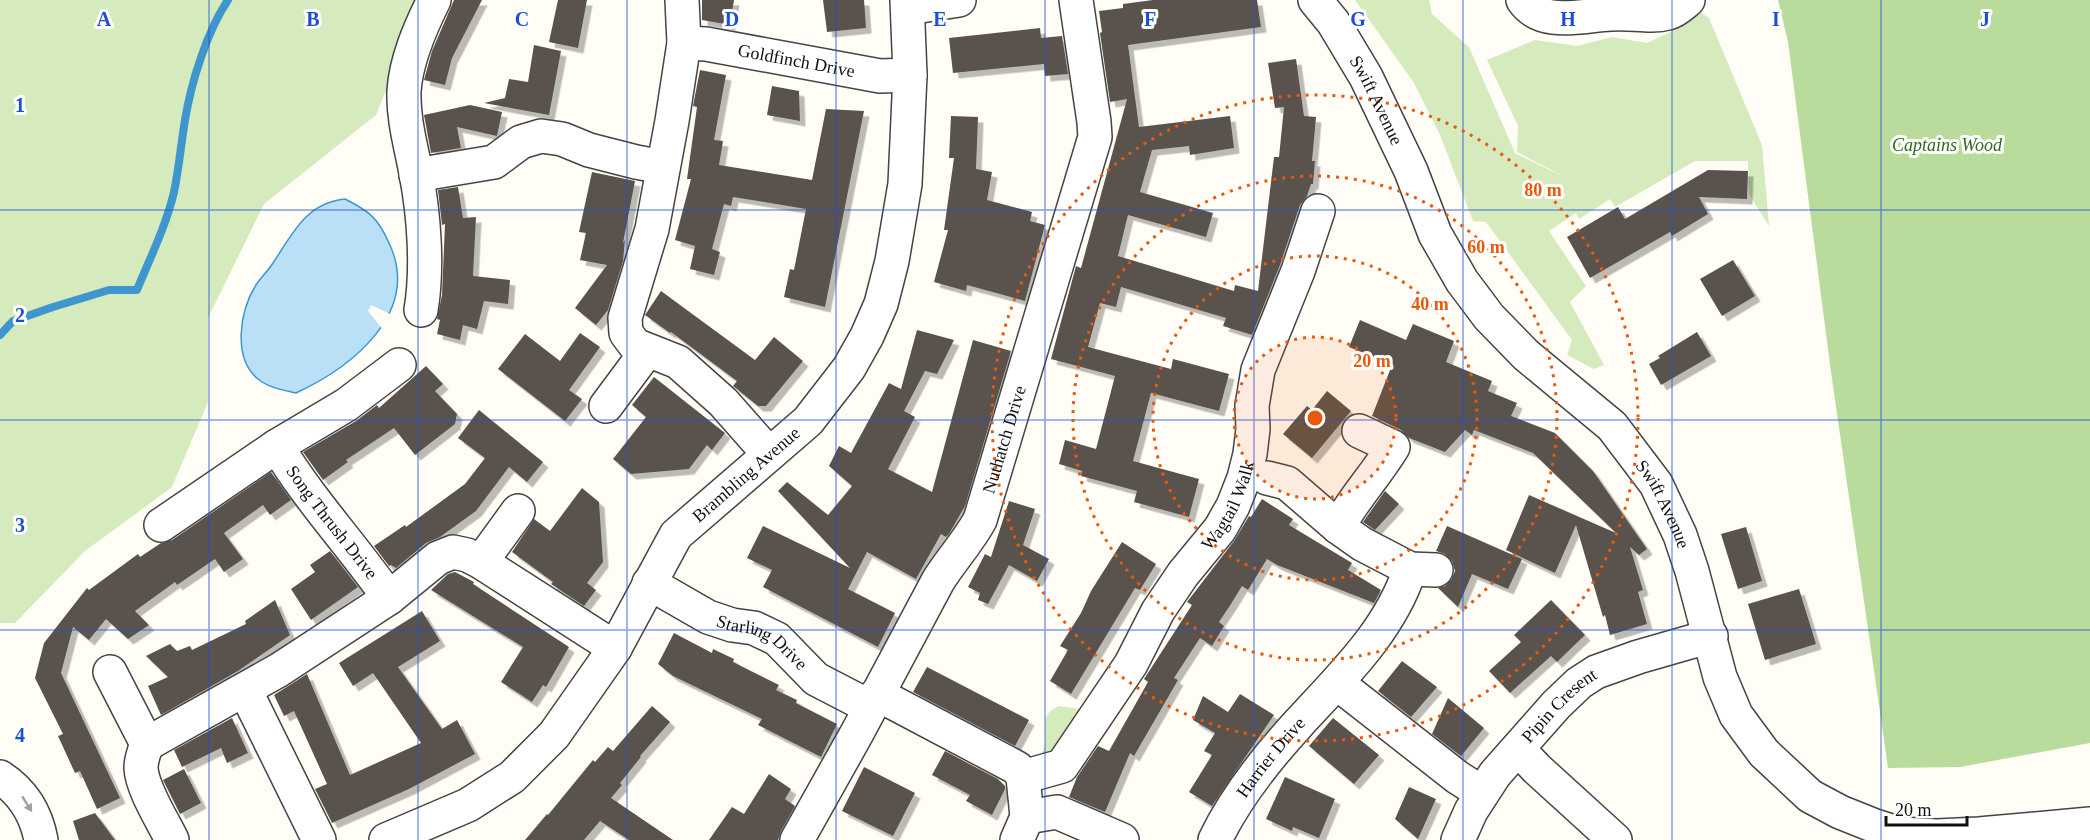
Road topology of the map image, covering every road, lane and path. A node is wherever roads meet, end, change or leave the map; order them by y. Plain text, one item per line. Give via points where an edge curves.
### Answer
1 (434, 0) edge
2 (682, 0) edge
3 (959, 0) edge
4 (1076, 0) edge
5 (1315, 0) edge
6 (1523, 0) edge
7 (1688, 0) edge
8 (908, 4) edge
9 (684, 43) junction
10 (910, 75) junction
11 (663, 167) junction
12 (417, 175) junction
13 (1318, 211) dead end
14 (421, 310) dead end
15 (647, 351) junction
16 (399, 365) dead end
17 (606, 406) dead end
18 (1359, 431) dead end
19 (277, 446) junction
20 (769, 454) junction
21 (1267, 478) dead end
22 (518, 511) dead end
23 (161, 525) dead end
24 (1338, 527) junction
25 (481, 562) junction
26 (649, 583) junction
27 (389, 598) junction
28 (1710, 636) junction
29 (615, 648) junction
30 (110, 672) dead end
31 (1337, 683) junction
32 (245, 690) junction
33 (873, 701) junction
34 (147, 744) junction
35 (1518, 749) junction
36 (1062, 766) junction
37 (0, 777) edge
38 (1023, 777) junction
39 (1482, 793) junction
40 (1034, 823) edge
41 (2090, 825) edge
42 (41, 840) edge
43 (172, 840) edge
44 (319, 840) edge
45 (386, 840) edge
46 (797, 840) edge
47 (1122, 840) edge
48 (1215, 840) edge
49 (1458, 840) edge
50 (1615, 840) edge

1 - 12 street via 420,27 404,90 405,120
2 - 9 street
3 - 8 street
4 - 33 street, Nuthatch Drive via 1094,122 1091,154 980,520 938,581
5 - 28 street, Swift Avenue via 1366,76 1411,171 1435,234 1462,281 1488,317 1526,355 1612,426 1656,484 1680,535
6 - 7 street via 1538,13 1574,19 1668,13
8 - 10 street, Brambling Avenue
9 - 10 street, Goldfinch Drive via 880,76
9 - 11 street
10 - 20 street, Brambling Avenue via 905,184 881,304 849,368 829,395 808,421
11 - 12 street via 541,136 521,142 494,162
11 - 15 street via 652,229 625,318 626,333 635,345
12 - 14 street via 425,287
13 - 36 street, Wagtail Walk via 1258,370 1250,454 1233,506 1158,611 1131,664
15 - 17 street
15 - 20 street via 678,362 723,402
16 - 19 street, Song Thrush Drive via 346,405
18 - 24 street via 1393,447
19 - 23 street, Song Thrush Drive
19 - 27 street, Song Thrush Drive
20 - 26 street, Brambling Avenue via 675,536
21 - 24 street, Harrier Drive via 1287,483
22 - 25 street
24 - 31 street, Harrier Drive via 1362,544 1423,570
25 - 27 street, Song Thrush Drive via 453,552 438,558
25 - 29 street, Song Thrush Drive
26 - 29 street, Brambling Avenue
26 - 33 street, Starling Drive via 708,617 754,628 777,639 816,679
27 - 32 street, Song Thrush Drive
28 - 35 street, Pipin Cresent via 1596,672 1556,705
28 - 41 street, Swift Avenue via 1720,677 1736,715 1750,735 1810,796 1840,812 1900,834 1937,836
29 - 45 street, Brambling Avenue via 554,735 512,777 468,806
30 - 34 street
31 - 39 street
31 - 48 street, Harrier Drive via 1250,783
32 - 34 street, Song Thrush Drive
32 - 44 street
33 - 38 street via 1017,768
33 - 46 street, Nuthatch Drive
34 - 43 street via 141,770
35 - 39 street, Pipin Cresent
35 - 50 street
36 - 38 street
36 - 40 street, Wagtail Walk
37 -> 42 street via 24,798
38 - 40 street
39 - 49 street, Pipin Cresent
40 - 47 street

